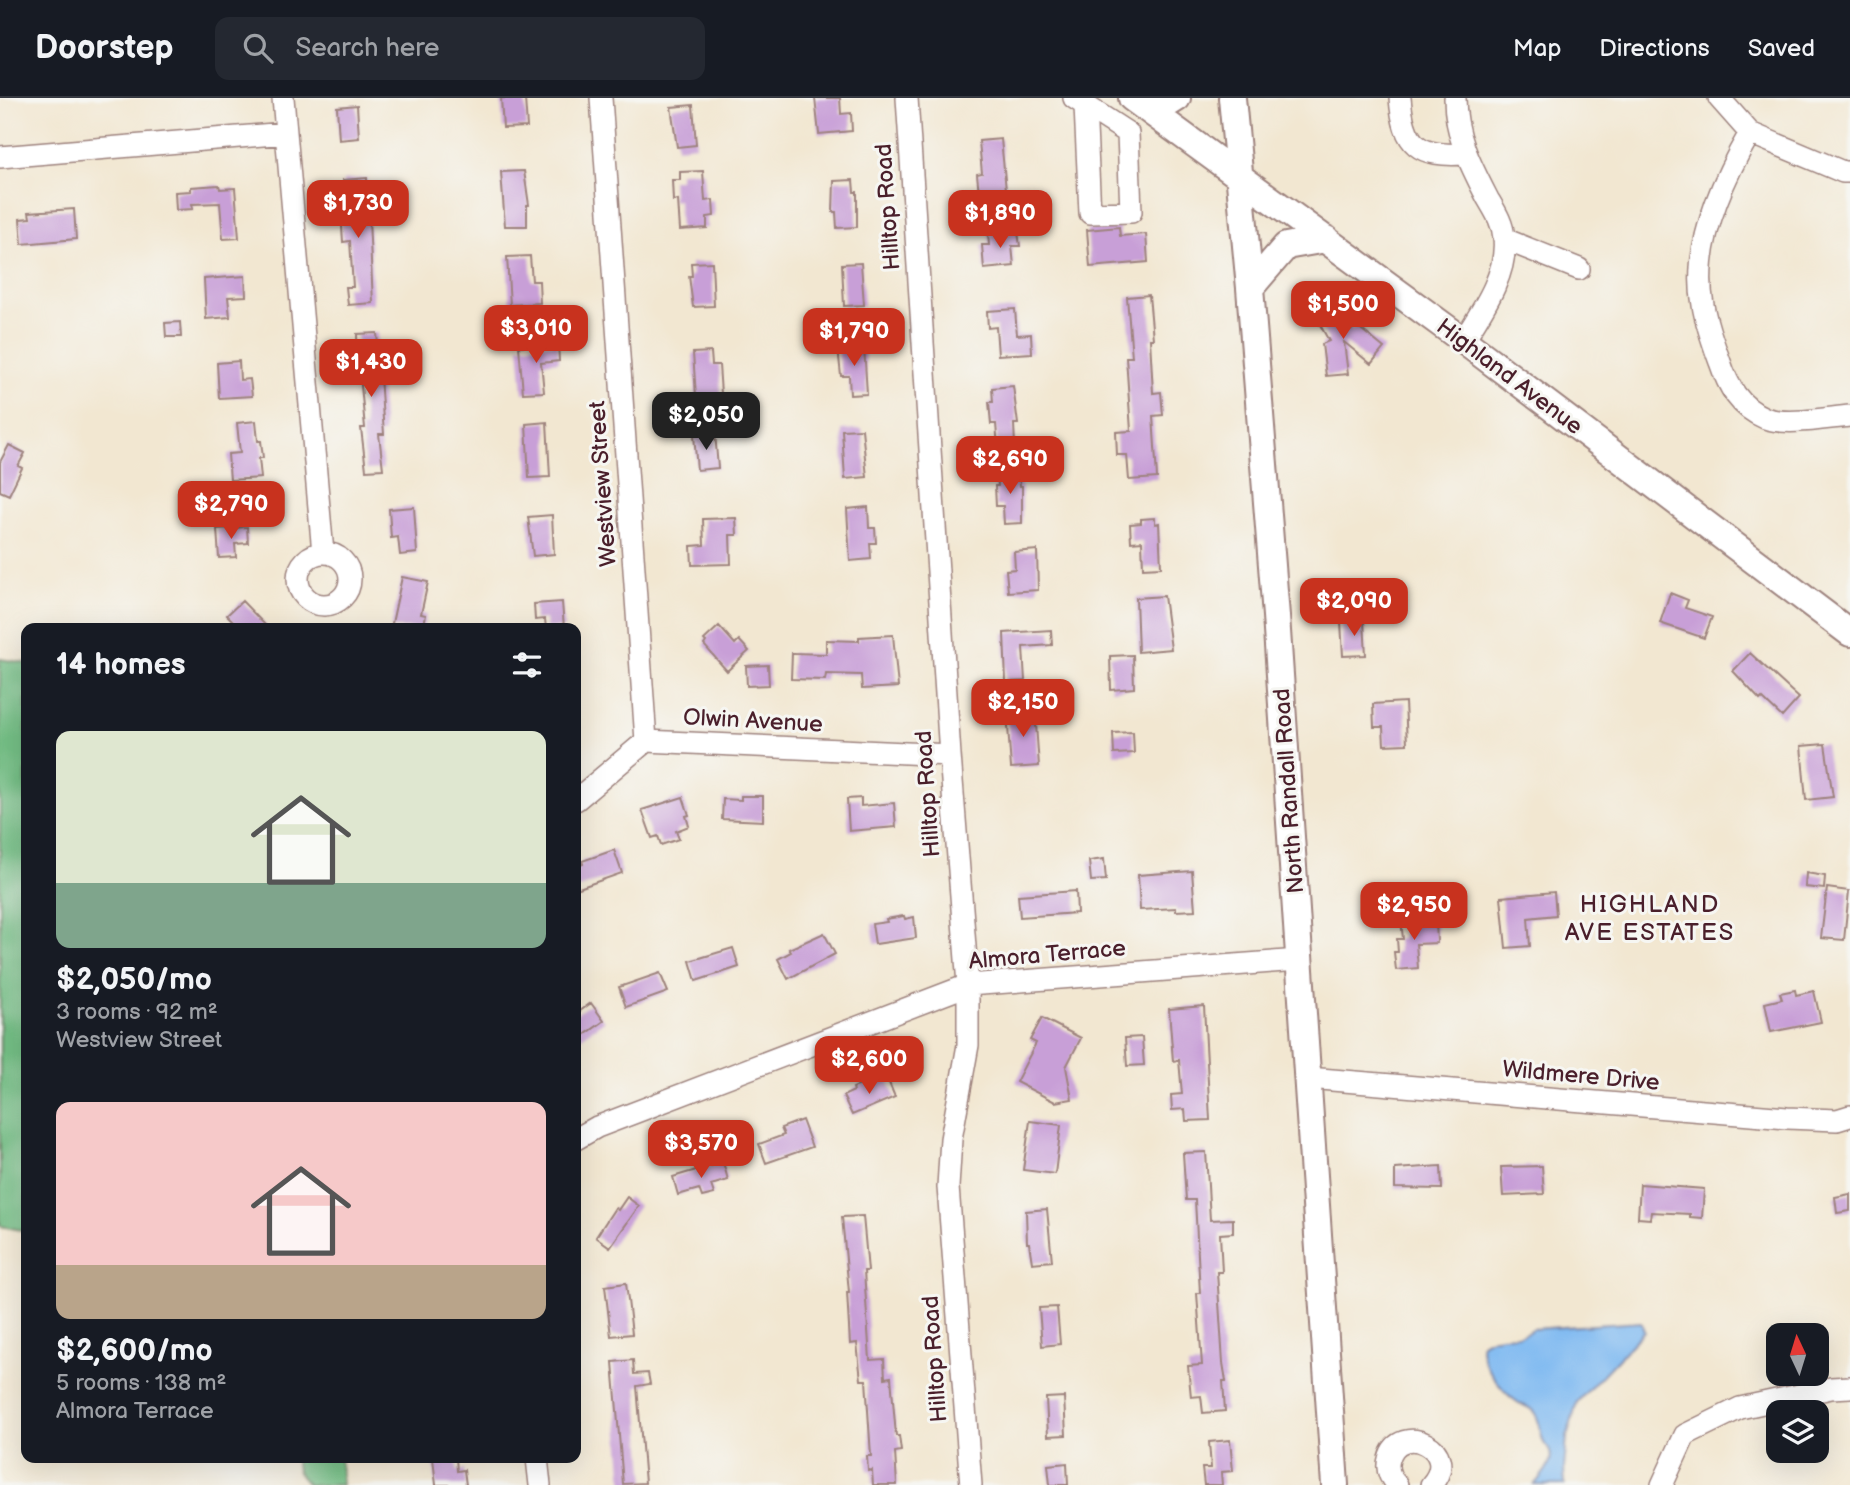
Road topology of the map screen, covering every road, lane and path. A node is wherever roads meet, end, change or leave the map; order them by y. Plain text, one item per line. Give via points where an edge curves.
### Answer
1 (283, 98) edge
2 (601, 98) edge
3 (907, 98) edge
4 (1177, 98) edge
5 (1232, 98) edge
6 (1400, 98) edge
7 (1455, 98) edge
8 (1719, 98) edge
9 (1080, 102) edge
10 (1137, 102) edge
11 (286, 133) junction
12 (1750, 133) junction
13 (1465, 154) junction
14 (0, 157) edge
15 (1850, 173) edge
16 (1238, 174) junction
17 (1326, 239) junction
18 (1504, 239) junction
19 (1579, 269) dead end
20 (1250, 288) junction
21 (1463, 341) junction
22 (1850, 416) edge
23 (323, 553) dead end
24 (1850, 633) edge
25 (646, 741) junction
26 (950, 755) junction
27 (581, 796) edge
28 (1299, 960) junction
29 (968, 985) junction
30 (1308, 1077) junction
31 (1850, 1116) edge
32 (581, 1137) edge
33 (1850, 1387) edge
34 (538, 1463) edge
35 (1391, 1480) edge
36 (540, 1485) edge
37 (971, 1485) edge
38 (1335, 1485) edge
39 (1430, 1485) edge
40 (1662, 1485) edge

1 - 11 street
2 - 25 street, Westview Street
3 - 26 street, Hilltop Road
4 - 10 main road via 1169,103
5 - 16 main road, North Randall Road
6 - 13 street via 1412,143 1429,154
7 - 13 street
8 - 12 street
9 - 9 street via 1090,213 1131,212 1128,133
10 - 16 main road, Highland Avenue
11 - 14 street
11 - 23 street
12 - 15 street
12 - 22 street via 1730,166 1706,241 1702,303 1716,352 1729,387 1745,405 1766,418 1789,421
13 - 18 street via 1500,221
16 - 17 main road, Highland Avenue
16 - 20 main road, North Randall Road
17 - 20 main road via 1286,246
17 - 21 main road, Highland Avenue
18 - 19 street
18 - 21 street via 1497,279
20 - 28 main road, North Randall Road
21 - 24 main road, Highland Avenue
25 - 26 street, Olwin Avenue
25 - 27 street
26 - 29 street, Hilltop Road
28 - 29 street, Almora Terrace
28 - 30 main road, North Randall Road
29 - 32 street, Almora Terrace
29 - 37 street, Hilltop Road via 968,1045 951,1139 948,1187
30 - 31 street, Wildmere Drive via 1806,1119
30 - 38 main road, North Randall Road
33 - 40 street via 1740,1409 1685,1435
34 - 36 street
35 - 39 street via 1389,1457 1396,1447 1421,1441 1436,1451 1439,1460 1437,1477

